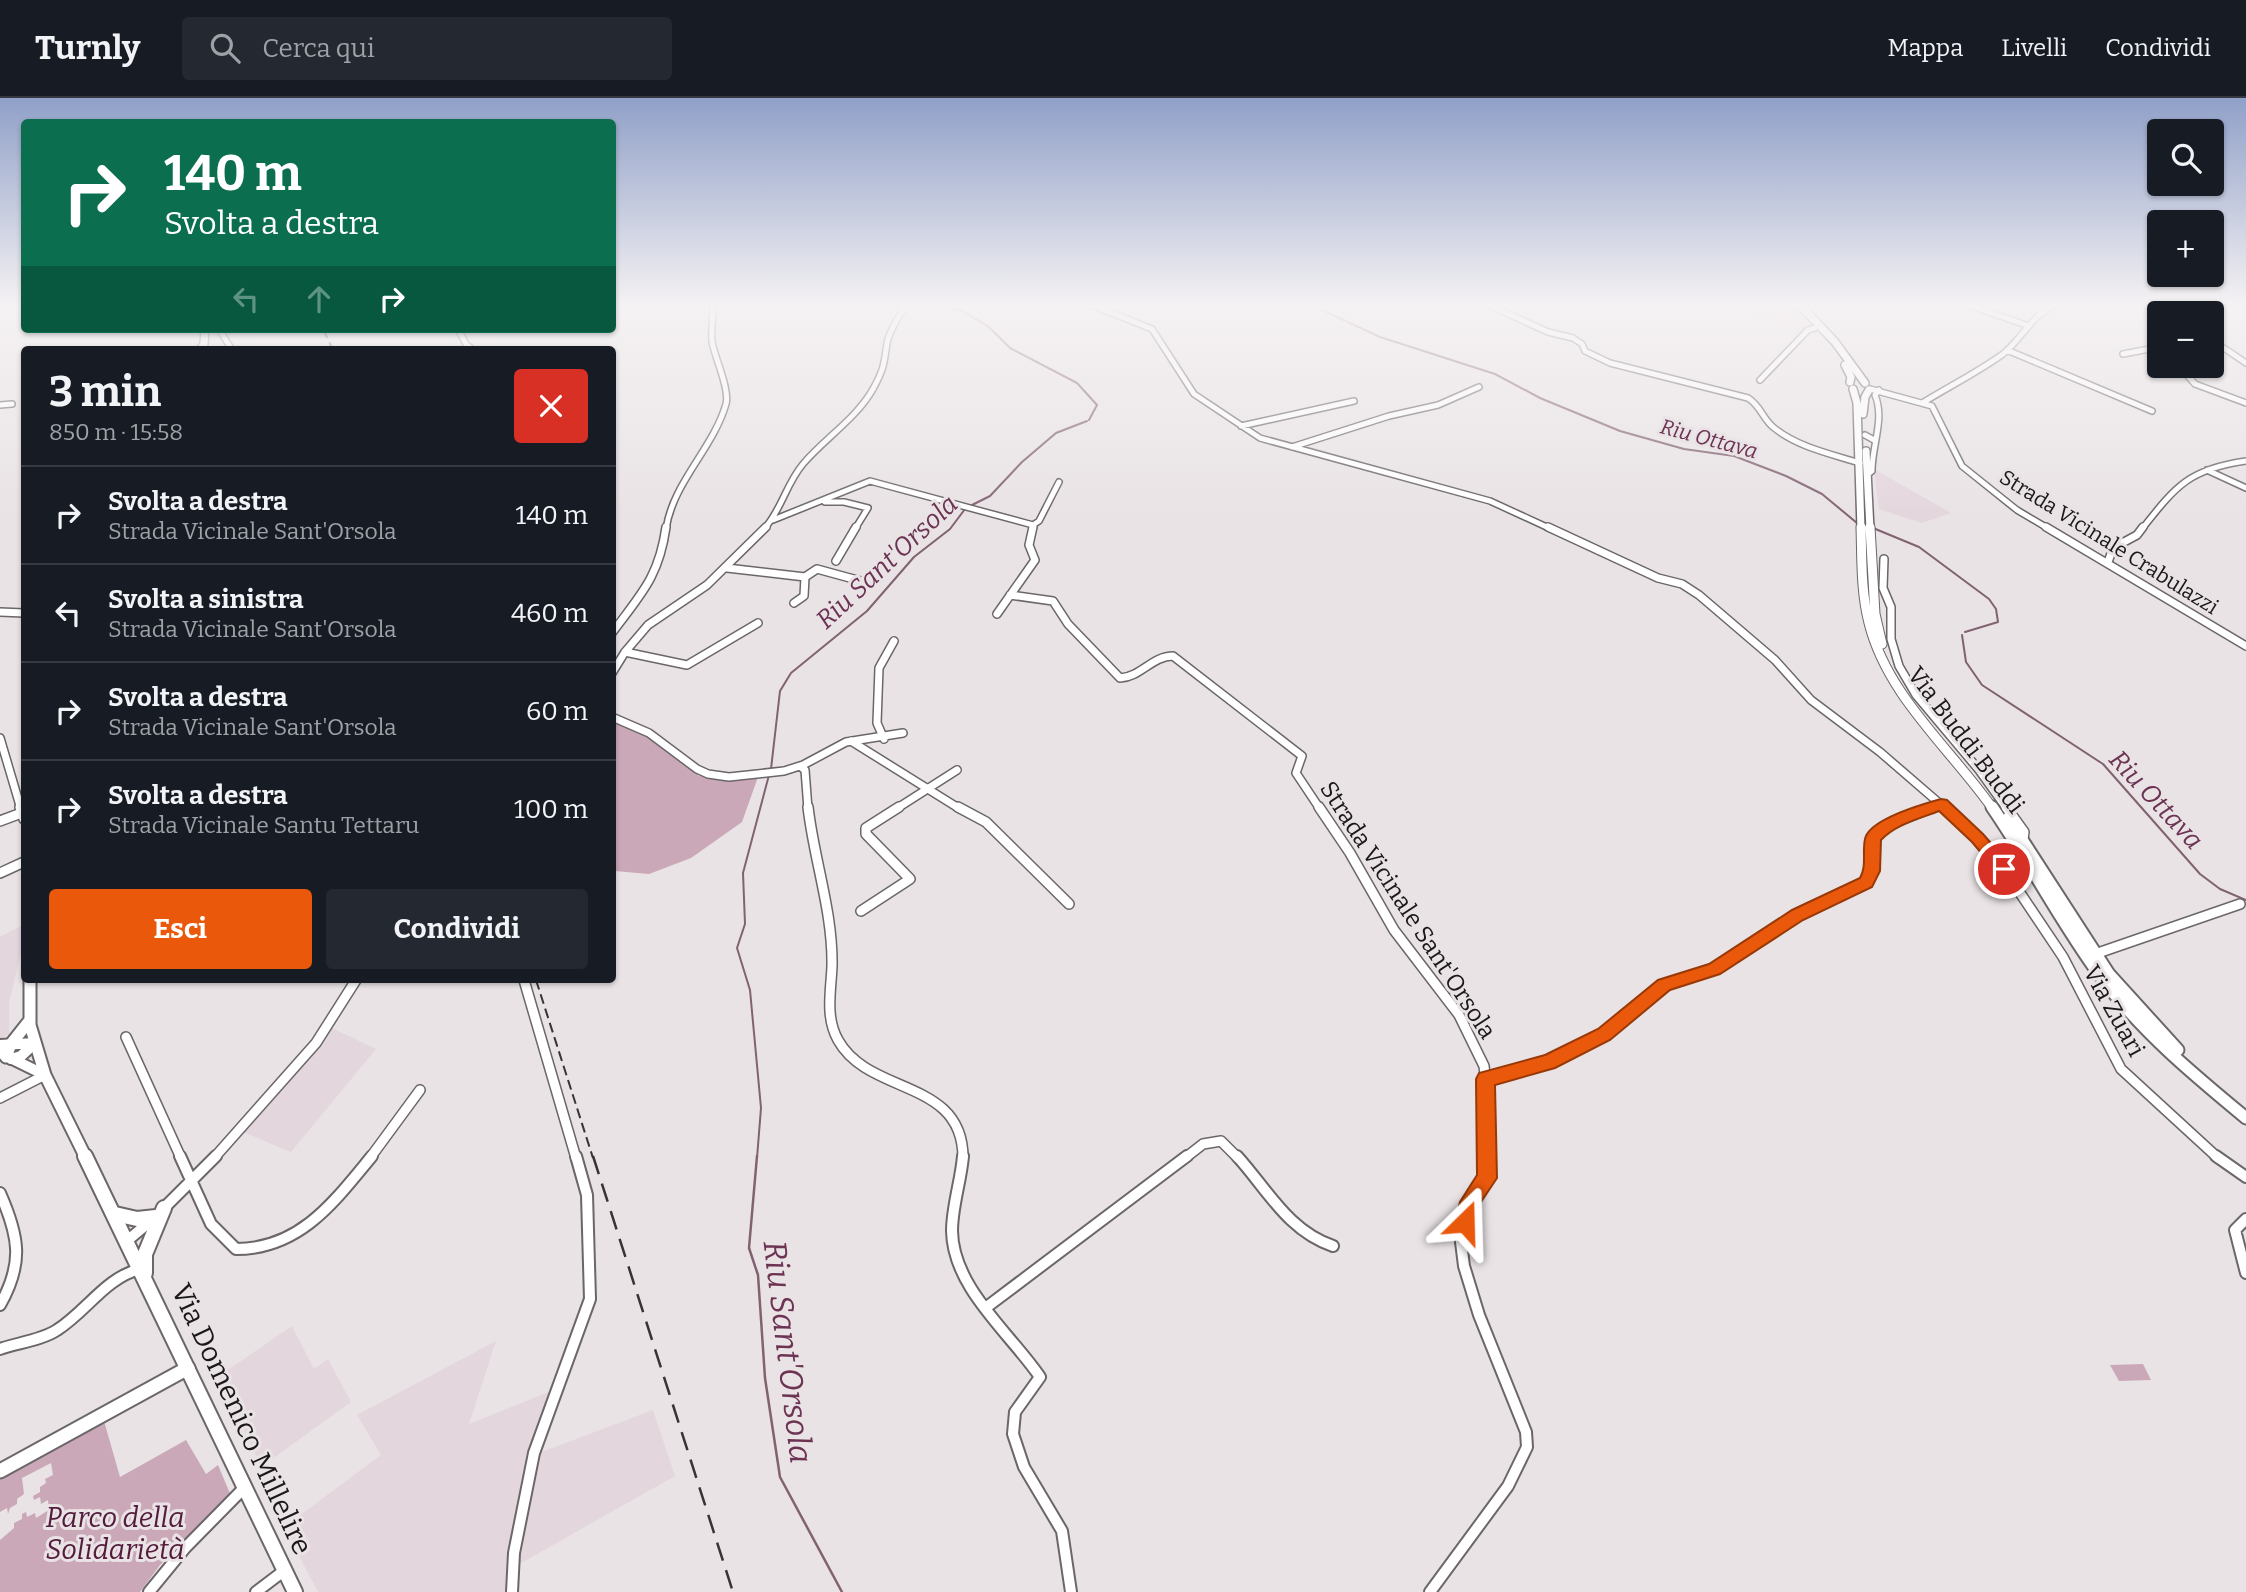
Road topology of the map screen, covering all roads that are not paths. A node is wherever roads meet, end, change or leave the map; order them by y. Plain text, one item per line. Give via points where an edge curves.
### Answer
1 (720, 374) edge
2 (881, 374) edge
3 (1178, 374) edge
4 (1653, 374) edge
5 (1766, 374) edge
6 (1848, 374) edge
7 (1860, 374) edge
8 (1974, 374) edge
9 (2063, 374) edge
10 (2190, 378) edge
11 (1760, 380) dead end
12 (1851, 386) junction
13 (1479, 387) dead end
14 (1871, 388) junction
15 (1354, 401) dead end
16 (1924, 402) junction
17 (2246, 403) edge
18 (12, 404) dead end
19 (0, 405) edge
20 (2152, 411) dead end
21 (1241, 426) junction
22 (1865, 435) junction
23 (1874, 440) junction
24 (1290, 448) junction
25 (2246, 461) edge
26 (1860, 463) junction
27 (2207, 470) junction
28 (1868, 474) junction
29 (1059, 482) dead end
30 (2246, 488) edge
31 (820, 502) junction
32 (774, 520) junction
33 (1033, 525) junction
34 (1866, 527) junction
35 (1884, 559) dead end
36 (835, 561) dead end
37 (2108, 562) junction
38 (727, 568) junction
39 (805, 578) junction
40 (861, 581) dead end
41 (1010, 595) junction
42 (794, 603) dead end
43 (0, 612) edge
44 (21, 613) edge
45 (997, 614) dead end
46 (758, 623) dead end
47 (1877, 625) junction
48 (616, 629) edge
49 (1891, 639) junction
50 (894, 641) dead end
51 (2246, 646) edge
52 (625, 652) junction
53 (616, 667) edge
54 (616, 718) edge
55 (903, 733) dead end
56 (1, 738) edge
57 (884, 739) junction
58 (851, 741) junction
59 (4, 766) edge
60 (801, 767) junction
61 (957, 770) dead end
62 (928, 789) junction
63 (1941, 804) junction
64 (21, 806) edge
65 (21, 811) edge
66 (21, 812) edge
67 (0, 816) edge
68 (0, 821) edge
69 (2023, 841) junction
70 (21, 863) edge
71 (2004, 869) junction
72 (0, 873) edge
73 (1069, 904) dead end
74 (2240, 904) dead end
75 (861, 911) dead end
76 (2091, 954) junction
77 (2063, 957) junction
78 (30, 983) edge
79 (354, 983) edge
80 (525, 983) edge
81 (30, 1020) junction
82 (127, 1037) dead end
83 (35, 1043) junction
84 (6, 1052) edge
85 (46, 1075) junction
86 (1485, 1079) junction
87 (419, 1090) dead end
88 (0, 1098) edge
89 (2246, 1109) edge
90 (2246, 1118) edge
91 (2246, 1177) edge
92 (193, 1180) junction
93 (0, 1193) edge
94 (160, 1212) junction
95 (115, 1214) junction
96 (2246, 1219) edge
97 (128, 1240) junction
98 (1333, 1246) dead end
99 (143, 1272) junction
100 (2246, 1273) edge
101 (0, 1306) edge
102 (988, 1306) junction
103 (0, 1349) edge
104 (188, 1368) junction
105 (0, 1471) edge
106 (245, 1487) junction
107 (285, 1570) junction
108 (149, 1592) edge
109 (256, 1592) edge
110 (295, 1592) edge
111 (512, 1592) edge
112 (1071, 1592) edge
113 (1430, 1592) edge

1 - 48 street via 727,401 712,439 669,511 662,557 653,579
2 - 32 street via 846,423 802,465
3 - 21 street, Via Zuari via 1194,394
4 - 26 street via 1748,398 1772,426
5 - 11 street
6 - 12 main road, Via Buddi Buddi
7 - 14 main road
8 - 16 street
9 - 20 street
10 - 17 street
12 - 14 main road
12 - 26 main road, Via Buddi Buddi via 1857,396
13 - 24 street via 1438,405
14 - 16 street
14 - 22 main road, Via Buddi Buddi via 1863,407
14 - 23 street via 1881,410
15 - 21 street
16 - 37 street, Strada Vicinale Crabulazzi via 1932,406 1962,466 1980,482 2017,510
18 - 19 street
21 - 24 street, Via Zuari
22 - 23 street
22 - 28 main road, Via Buddi Buddi
23 - 28 street
24 - 63 street, Via Zuari via 1490,501 1658,578 1682,584 1775,660 1833,719
25 - 27 street
26 - 34 main road, Via Buddi Buddi
27 - 30 street
27 - 37 street via 2186,479 2169,494 2137,535 2113,548
28 - 34 main road, Via Buddi Buddi
29 - 33 street via 1039,522
31 - 32 street
31 - 33 street via 870,481
31 - 36 street via 868,508
32 - 38 street
33 - 41 street via 1029,545 1035,560
34 - 47 main road, Via Buddi Buddi
34 - 69 main road, Via Buddi Buddi via 1866,614 1884,665 1913,709
35 - 49 street via 1883,588 1891,607
37 - 51 street, Strada Vicinale Crabulazzi
38 - 39 street
38 - 52 street via 648,625
39 - 40 street via 817,569
39 - 42 street via 804,596
41 - 45 street
41 - 86 street, Strada Vicinale Sant'Orsola via 1053,601 1068,624 1120,678 1131,678 1161,656 1173,656 1302,755 1296,773 1394,930 1459,1016 1484,1066
43 - 44 street
46 - 52 street via 687,665
47 - 49 street
47 - 69 main road, Via Buddi Buddi via 1888,656 1912,697 1987,788
49 - 69 street via 1899,666 1916,695 1979,770
50 - 57 street via 879,668 877,723
52 - 53 street
54 - 60 street via 635,724 685,763 708,774 731,778
55 - 57 street
56 - 59 street
57 - 58 street
58 - 60 street
58 - 62 street
59 - 64 street
60 - 102 street via 831,922 828,1012 836,1036 846,1052 944,1109 957,1122 966,1153 952,1221 953,1248
61 - 62 street
62 - 73 street via 986,821
62 - 75 street via 866,828 866,834 910,879
63 - 71 street, Via Zuari
63 - 86 street, Strada Vicinale Sant'Orsola via 1878,832 1866,882 1797,915 1714,969 1664,985 1604,1034 1549,1062
65 - 67 street
66 - 68 street
69 - 71 street
69 - 76 main road, Via Buddi Buddi
70 - 72 street
71 - 77 street, Via Zuari
74 - 76 street
76 - 77 street
76 - 89 main road, Via Buddi Buddi via 2161,1035
76 - 90 main road, Via Buddi Buddi via 2127,1009 2155,1039
77 - 91 street, Via Zuari via 2121,1069 2230,1168
78 - 81 main road, Via Domenico Millelire
79 - 92 street via 316,1043
80 - 111 street via 587,1195 590,1298 534,1453 514,1553
81 - 83 main road, Via Domenico Millelire
81 - 84 main road
82 - 92 street
83 - 84 street via 21,1056
83 - 85 main road, Via Domenico Millelire
84 - 85 street
85 - 88 street
85 - 95 main road, Via Domenico Millelire
86 - 113 street, Strada Vicinale Sant'Orsola via 1487,1178 1470,1202 1461,1242 1479,1315 1526,1432 1527,1447 1508,1486
87 - 92 street via 352,1182 305,1227 269,1247 236,1250 211,1224
92 - 94 street
93 - 101 street via 20,1251
94 - 95 main road via 137,1219
94 - 97 street
94 - 99 main road
95 - 97 main road, Via Domenico Millelire
96 - 100 street via 2235,1230
97 - 99 main road, Via Domenico Millelire
98 - 102 street via 1296,1225 1221,1140 1203,1144
99 - 103 street, Via Domenico Millelire via 125,1273 114,1280 56,1331
99 - 104 main road, Via Domenico Millelire
102 - 112 street via 1040,1377 1016,1410 1013,1427 1017,1453 1059,1521
104 - 105 street
104 - 106 main road, Via Domenico Millelire
106 - 107 main road, Via Domenico Millelire
106 - 108 street
107 - 109 street
107 - 110 main road, Via Domenico Millelire

